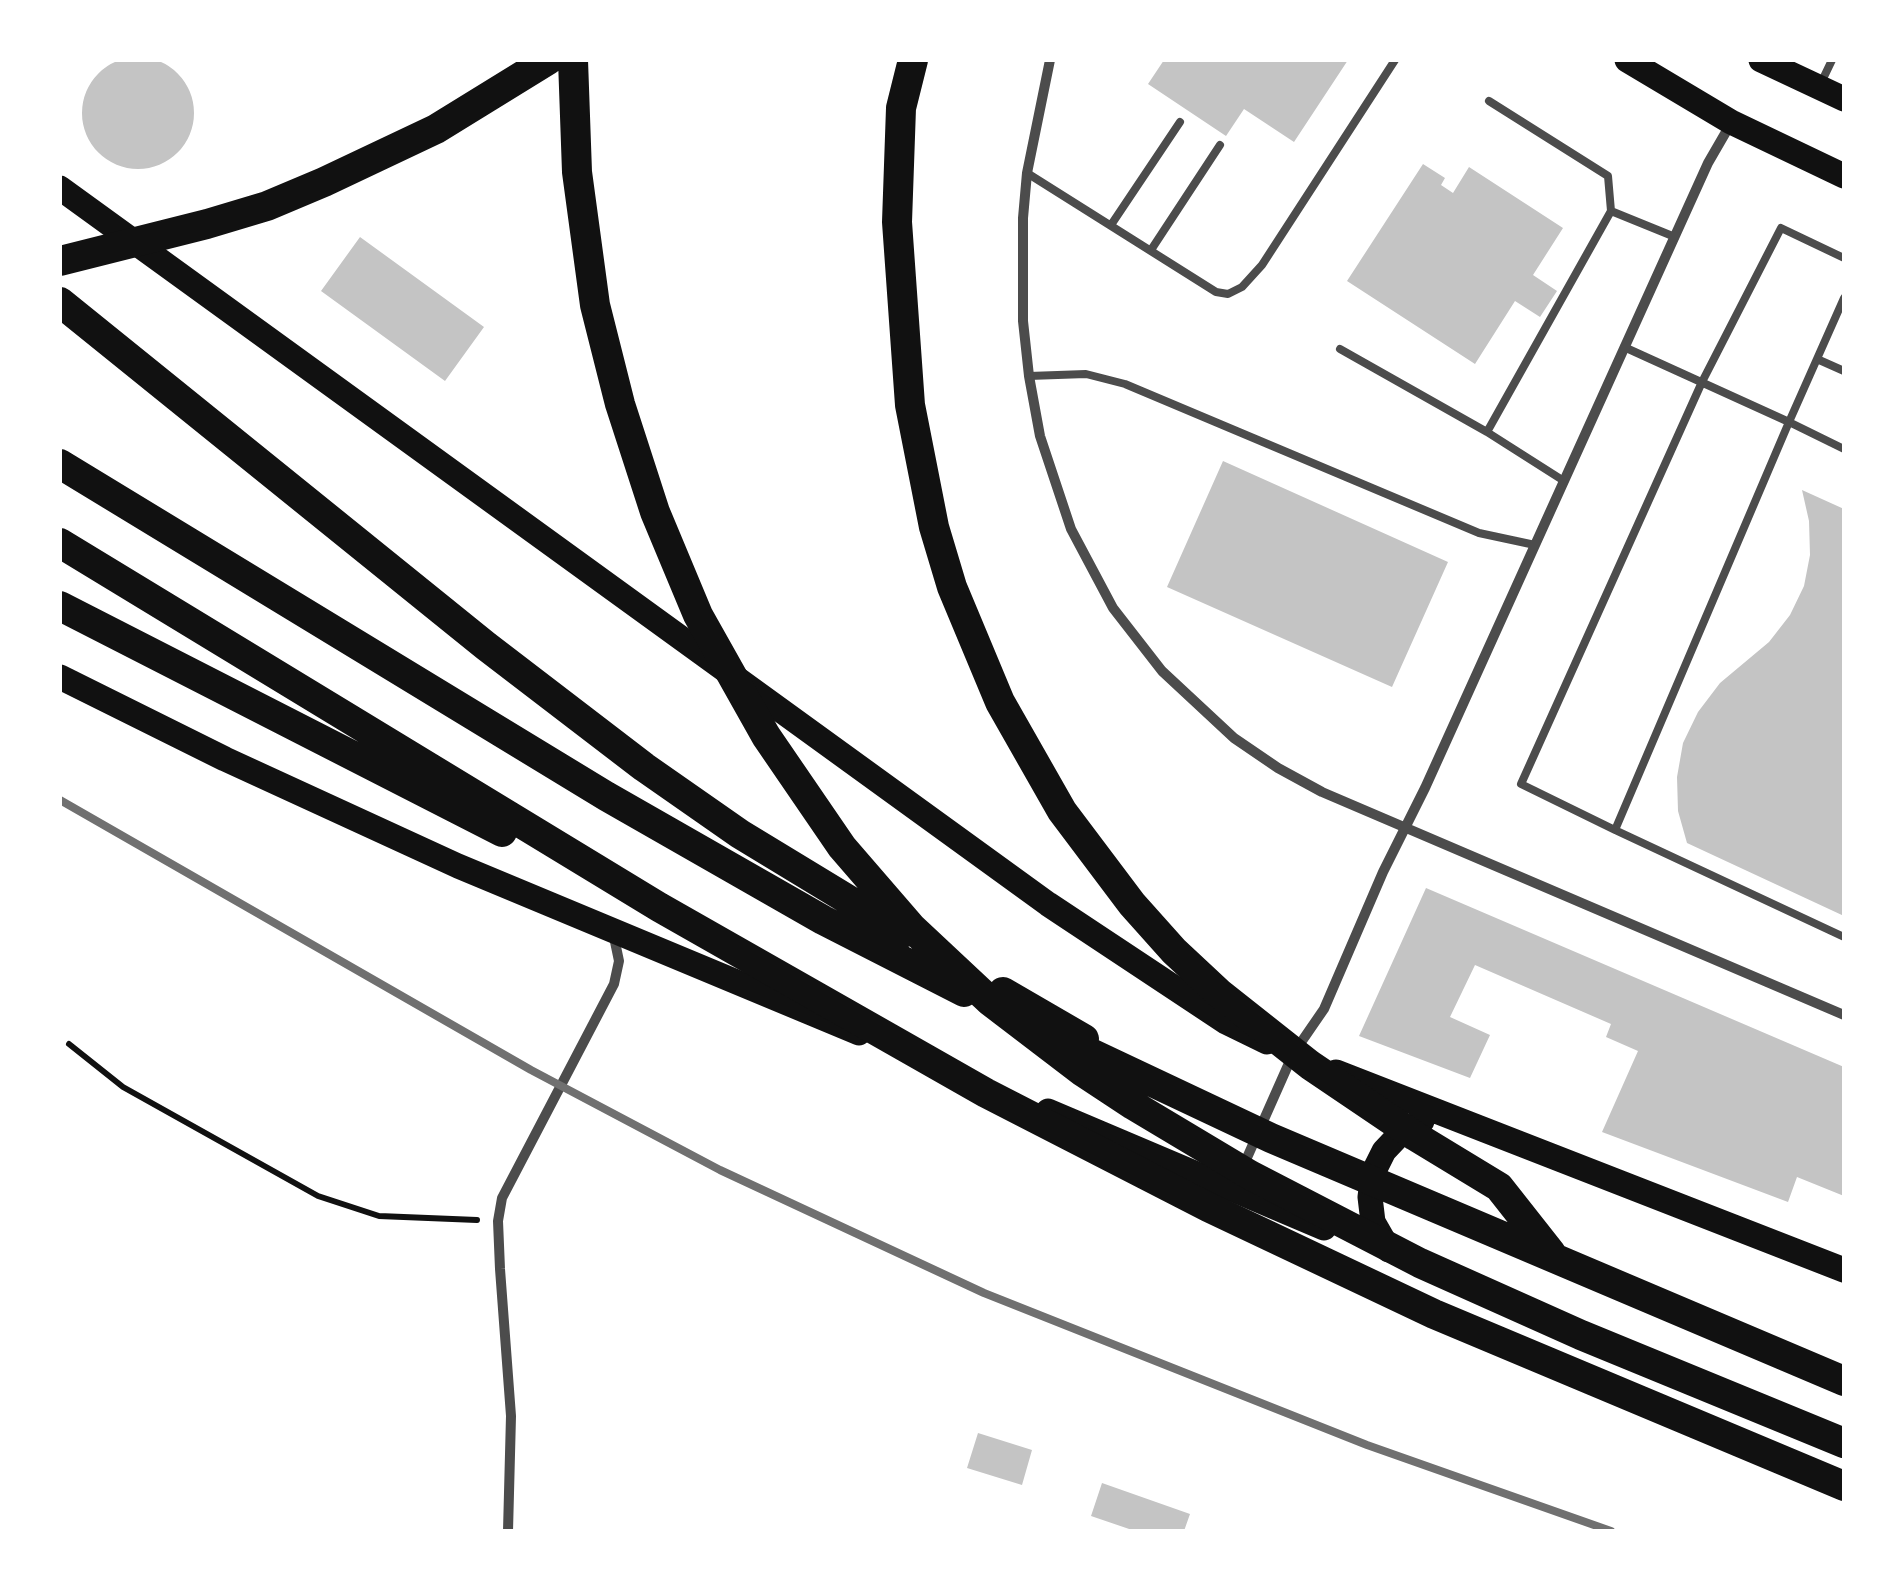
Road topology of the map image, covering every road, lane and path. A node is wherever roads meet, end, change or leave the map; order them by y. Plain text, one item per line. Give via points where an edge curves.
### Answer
1 (548, 60) edge
2 (572, 60) edge
3 (913, 60) edge
4 (1050, 60) edge
5 (1395, 60) edge
6 (1627, 60) edge
7 (1760, 60) edge
8 (1832, 60) edge
9 (1819, 87) junction
10 (1844, 99) edge
11 (1488, 101) dead end
12 (1180, 122) dead end
13 (1731, 122) junction
14 (1220, 146) dead end
15 (1027, 173) junction
16 (1844, 176) edge
17 (60, 188) edge
18 (1611, 211) junction
19 (1111, 225) junction
20 (1674, 237) junction
21 (1151, 250) junction
22 (1844, 258) edge
23 (60, 261) edge
24 (1844, 298) edge
25 (60, 302) edge
26 (1624, 347) junction
27 (1340, 348) dead end
28 (1817, 359) junction
29 (1844, 372) edge
30 (1029, 376) junction
31 (1702, 382) junction
32 (1790, 422) junction
33 (1487, 432) junction
34 (1844, 449) edge
35 (60, 464) edge
36 (1564, 480) junction
37 (60, 543) edge
38 (1534, 546) junction
39 (60, 606) edge
40 (60, 677) edge
41 (1405, 828) junction
42 (1615, 830) junction
43 (659, 907) junction
44 (613, 931) junction
45 (1844, 937) edge
46 (1844, 1015) edge
47 (69, 1044) dead end
48 (1293, 1054) junction
49 (1160, 1084) junction
50 (1446, 1115) junction
51 (1234, 1188) junction
52 (498, 1221) junction
53 (1556, 1259) junction
54 (1400, 1262) junction
55 (1844, 1270) edge
56 (1844, 1381) edge
57 (1844, 1444) edge
58 (1844, 1452) edge
59 (1844, 1486) edge
60 (508, 1531) edge

1 - 23 highway via 436,129 310,188 207,224
2 - 57 highway via 587,258 606,353 654,512 745,703 788,772 912,928 990,1001 1132,1106 1320,1212 1530,1312
3 - 53 highway via 901,108 896,222 910,404 938,542 1000,702 1062,811 1174,951 1310,1066 1500,1187
4 - 15 street
5 - 21 lane via 1242,287 1216,292
6 - 13 main road
7 - 9 main road
8 - 9 lane
9 - 10 main road
11 - 18 lane via 1608,176
12 - 19 lane
13 - 16 main road
13 - 20 street
14 - 21 lane
15 - 19 lane
15 - 30 street via 1022,265
17 - 48 main road via 1048,904 1226,1022
18 - 20 lane
18 - 33 lane
19 - 21 lane
20 - 26 street
22 - 31 lane via 1781,228
24 - 28 lane
25 - 49 highway via 591,727 740,834
26 - 31 lane
26 - 36 street
27 - 33 lane
28 - 29 lane
28 - 32 lane
30 - 38 lane via 1086,374 1125,384 1478,532
30 - 41 street via 1040,436 1071,529 1114,608 1162,671 1234,738 1278,768
31 - 32 lane
31 - 42 lane via 1520,784
32 - 34 lane
32 - 42 lane
33 - 36 lane
35 - 49 highway via 591,787 824,920
36 - 38 street
37 - 43 highway
38 - 41 street
39 - 43 highway
40 - 44 main road via 339,813
41 - 46 street
41 - 48 street via 1324,1009
42 - 45 lane
43 - 59 highway via 905,1049 1224,1215 1550,1365
44 - 51 main road
44 - 52 street via 619,961 614,984 507,1184
47 - 52 path via 123,1087 318,1196 379,1216
48 - 50 main road
48 - 51 street
49 - 53 highway
50 - 54 main road via 1401,1133 1374,1173 1373,1222
50 - 55 main road
51 - 54 main road
52 - 60 street via 510,1386
53 - 56 highway
54 - 58 main road

